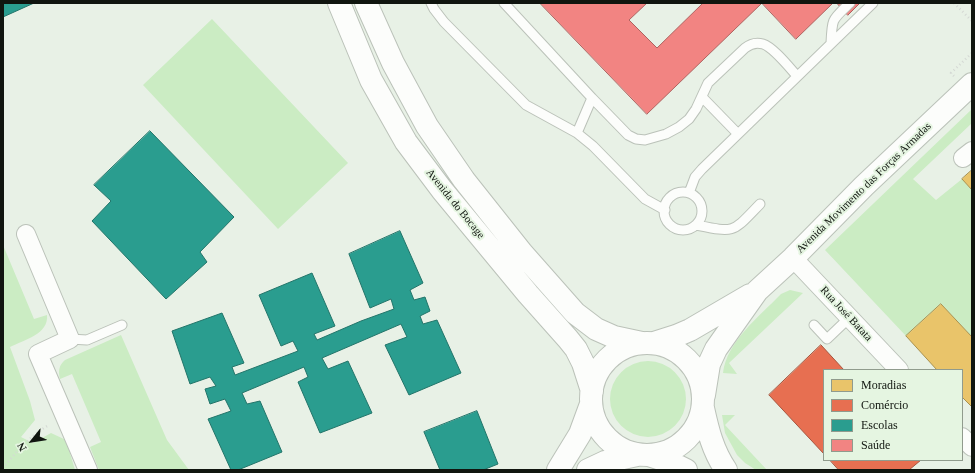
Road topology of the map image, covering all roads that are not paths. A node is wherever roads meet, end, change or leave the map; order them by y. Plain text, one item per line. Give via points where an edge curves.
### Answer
1 (339, 3) edge
2 (366, 3) edge
3 (431, 3) edge
4 (504, 3) edge
5 (850, 3) edge
6 (873, 3) edge
7 (831, 43) junction
8 (797, 76) junction
9 (972, 84) edge
10 (702, 97) junction
11 (592, 98) junction
12 (577, 133) junction
13 (738, 134) junction
14 (689, 193) junction
15 (760, 204) dead end
16 (665, 210) junction
17 (696, 225) junction
18 (26, 234) dead end
19 (793, 258) junction
20 (757, 291) junction
21 (849, 318) junction
22 (122, 325) dead end
23 (814, 326) dead end
24 (70, 340) junction
25 (648, 343) junction
26 (898, 369) edge
27 (591, 397) junction
28 (703, 402) junction
29 (963, 438) edge
30 (972, 447) edge
31 (643, 455) junction
32 (88, 470) edge
33 (558, 470) edge
34 (588, 470) edge
35 (686, 470) edge
36 (726, 470) edge

1 - 27 main road, Avenida do Bocage via 371,80 406,142 442,190 576,349 583,363
2 - 25 main road, Avenida do Bocage via 393,63 427,126 464,180 522,253 575,313 596,329 614,338
3 - 12 lane via 444,22 526,106
4 - 11 lane
5 - 7 lane via 832,24
6 - 7 lane
7 - 8 lane
8 - 10 lane via 770,48 764,44 751,44 708,84
8 - 13 lane
9 - 19 main road, Avenida Movimento das Forças Armadas via 864,186
10 - 11 lane via 689,119 679,127 645,140 636,140 628,135
10 - 13 lane
11 - 12 lane
12 - 16 lane via 645,199
13 - 14 lane via 695,177
14 - 16 lane via 682,192 670,198
14 - 17 lane via 702,207 700,220
15 - 17 lane via 733,229 726,231
16 - 17 lane via 668,222 678,229 684,230
18 - 24 street
19 - 20 main road, Avenida Movimento das Forças Armadas
19 - 21 street, Rua José Batata
20 - 25 main road, Avenida Movimento das Forças Armadas via 690,330
20 - 28 main road, Avenida Movimento das Forças Armadas via 716,349 709,364
21 - 23 lane via 827,339
21 - 26 street, Rua José Batata
22 - 24 lane via 87,340
24 - 32 street via 38,354
25 - 27 main road via 629,346 608,359 594,379
25 - 28 main road via 667,346 688,360 701,382
27 - 31 main road via 596,421 606,437 626,451
27 - 33 main road via 580,434
28 - 31 main road via 700,421 684,442 662,454
28 - 36 main road via 710,440
29 - 30 street
31 - 34 main road via 605,462
31 - 35 main road via 670,462

